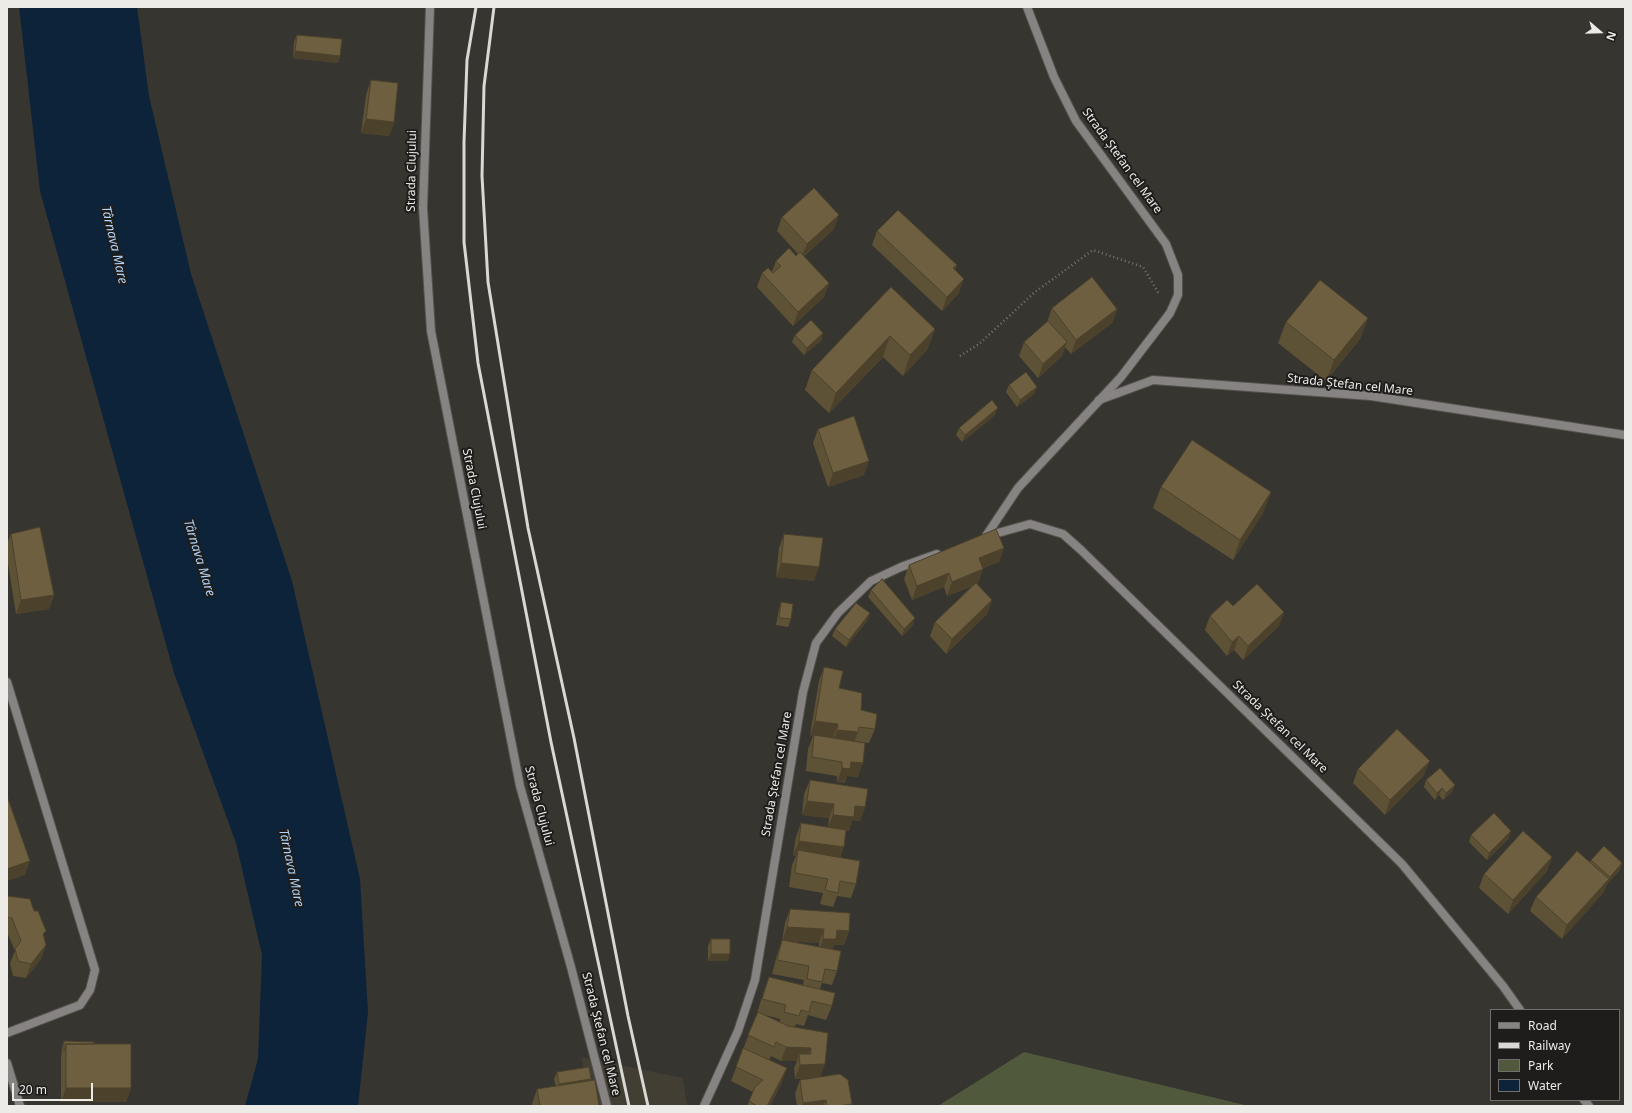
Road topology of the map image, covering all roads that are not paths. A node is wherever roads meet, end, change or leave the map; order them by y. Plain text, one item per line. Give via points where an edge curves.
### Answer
1 (430, 7) edge
2 (1028, 7) edge
3 (1099, 400) junction
4 (1625, 435) edge
5 (944, 552) edge
6 (7, 682) edge
7 (571, 968) joint
8 (1519, 1009) edge
9 (7, 1033) edge
10 (7, 1063) edge
11 (20, 1106) edge
12 (607, 1106) edge
13 (705, 1106) edge

1 - 7 street, Strada Clujului via 423,208 431,332 520,786
2 - 3 street, Strada Ștefan cel Mare via 1054,77 1076,121 1166,244 1178,275 1178,294 1170,314 1121,377
3 - 4 street, Strada Ștefan cel Mare via 1153,380 1371,396
3 - 8 street, Strada Ștefan cel Mare via 1018,488 982,538 1030,524 1063,534 1069,539 1402,864
5 - 13 street, Strada Ștefan cel Mare via 871,581 838,613 816,643 803,692 755,980 738,1031
6 - 9 street via 96,970 90,990 80,1005
7 - 12 street, Strada Ștefan cel Mare
10 - 11 street

